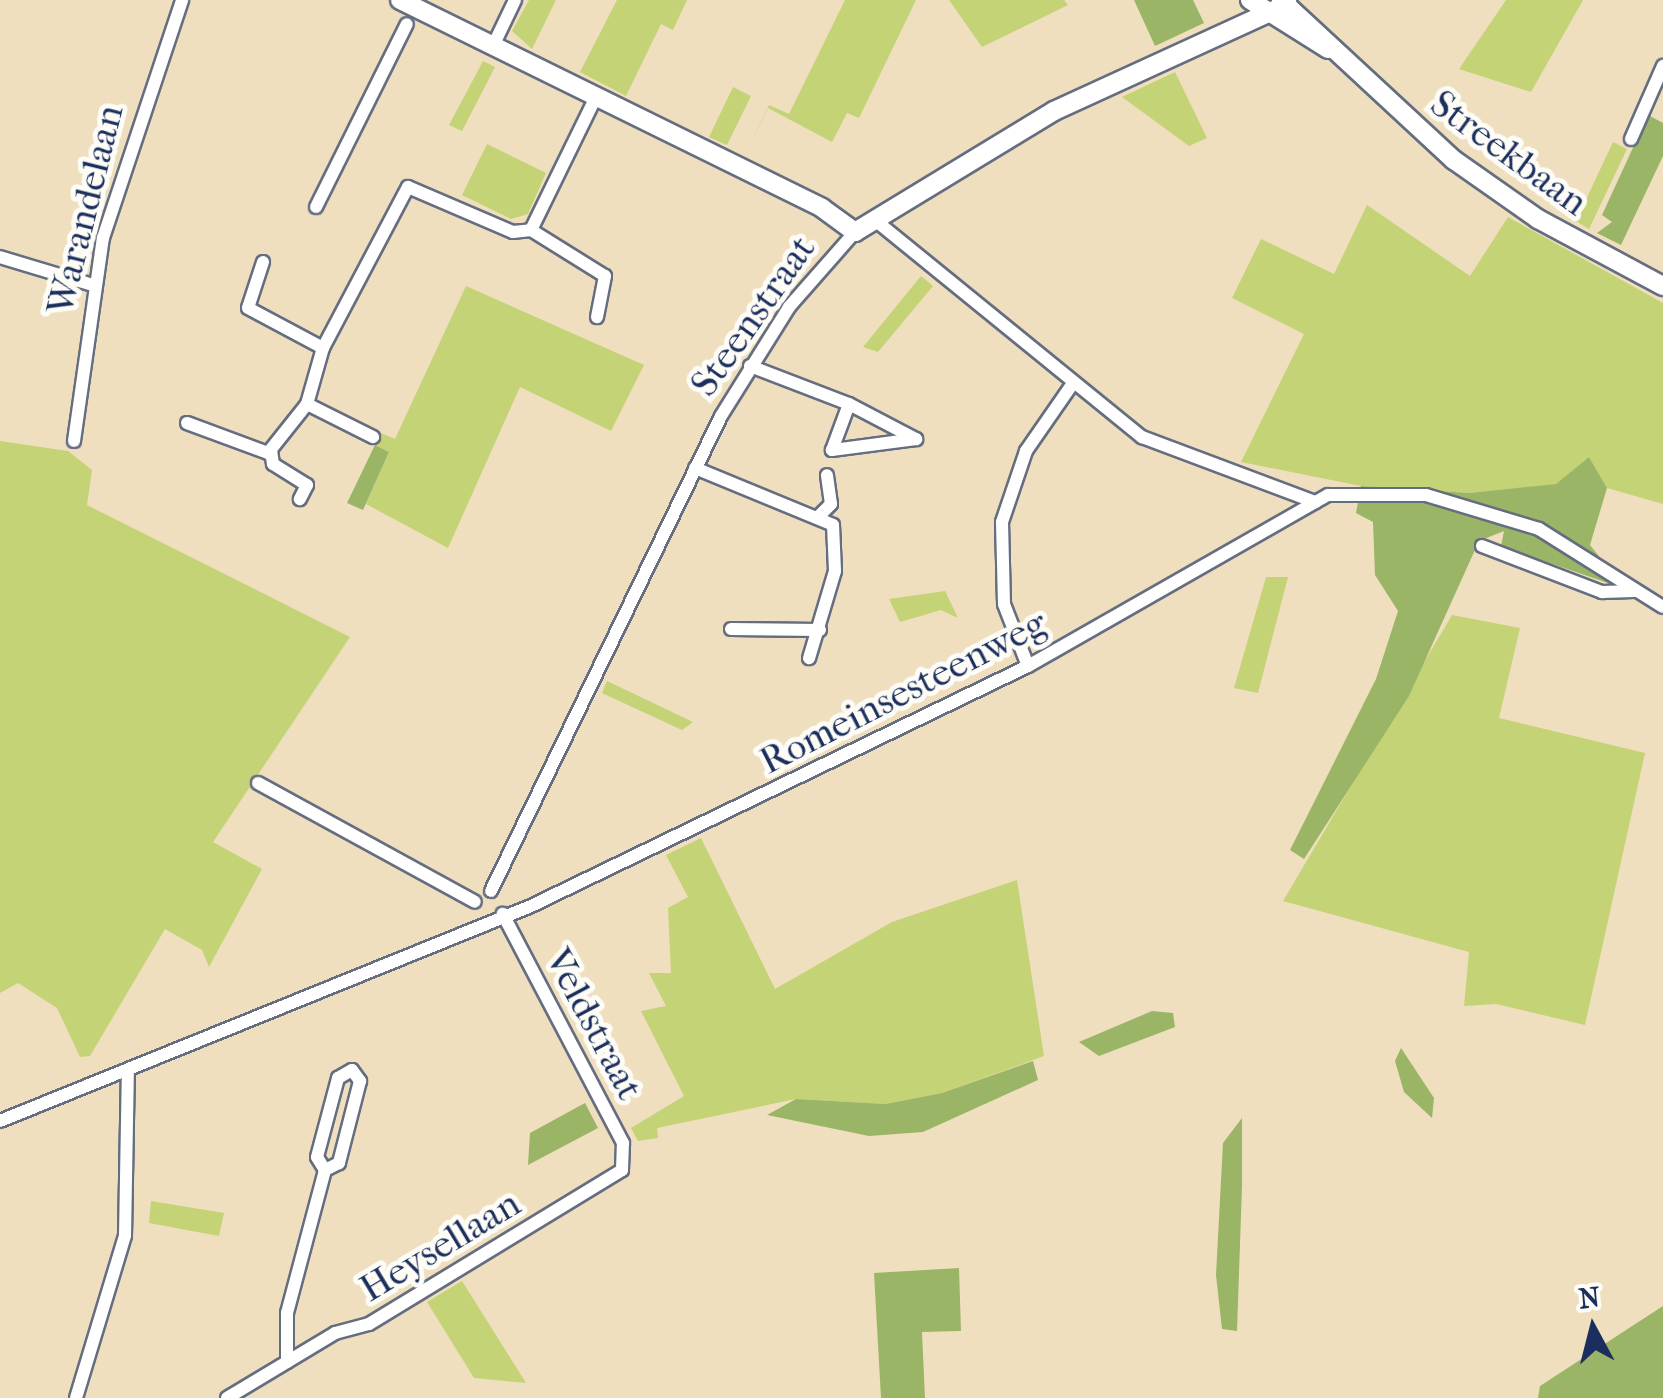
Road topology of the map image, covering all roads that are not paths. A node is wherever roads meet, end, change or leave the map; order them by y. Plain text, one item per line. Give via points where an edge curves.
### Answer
1 (182, 0) edge
2 (400, 0) edge
3 (515, 0) edge
4 (1250, 0) edge
5 (1283, 4) edge
6 (407, 24) dead end
7 (493, 46) junction
8 (1663, 66) edge
9 (596, 97) junction
10 (1659, 101) edge
11 (1632, 139) dead end
12 (316, 207) dead end
13 (876, 221) junction
14 (531, 230) junction
15 (855, 232) junction
16 (0, 257) edge
17 (263, 262) dead end
18 (93, 285) junction
19 (1663, 286) edge
20 (596, 316) dead end
21 (322, 348) junction
22 (750, 366) junction
23 (1071, 386) junction
24 (307, 404) junction
25 (848, 404) junction
26 (187, 423) dead end
27 (373, 437) dead end
28 (74, 441) dead end
29 (270, 450) junction
30 (695, 468) junction
31 (827, 476) dead end
32 (300, 498) dead end
33 (1315, 502) junction
34 (819, 516) junction
35 (1482, 546) dead end
36 (1634, 591) junction
37 (1663, 608) edge
38 (731, 630) dead end
39 (820, 630) junction
40 (809, 658) dead end
41 (1028, 666) junction
42 (258, 783) dead end
43 (491, 891) junction
44 (475, 902) junction
45 (504, 912) junction
46 (467, 925) junction
47 (128, 1070) junction
48 (0, 1121) edge
49 (625, 1163) joint
50 (325, 1170) junction
51 (287, 1362) junction
52 (76, 1398) edge
53 (227, 1398) edge

1 - 18 street, Warandelaan via 138,113
2 - 7 street
3 - 7 street
4 - 5 street, Streekbaan
5 - 13 street, Steenstraat via 1030,124
5 - 19 street, Streekbaan via 1496,190
6 - 12 street
7 - 9 street
8 - 10 street
9 - 14 street
9 - 15 street
10 - 11 street
13 - 15 street, Steenstraat
13 - 23 street
14 - 20 street via 608,280
14 - 21 street via 513,232 420,186 402,190
15 - 22 street, Steenstraat
16 - 18 street
17 - 21 street via 248,308
18 - 28 street, Warandelaan
21 - 24 street
22 - 25 street
22 - 30 street, Steenstraat
23 - 33 street via 1163,450 1288,485
23 - 41 street via 1019,464 1002,522 1004,604
24 - 27 street
24 - 29 street
25 - 25 street via 915,433 916,439 832,450
26 - 29 street via 255,456
29 - 32 street via 273,464 307,484
30 - 34 street
30 - 43 street, Steenstraat
31 - 34 street via 831,504
33 - 36 street, Romeinsesteenweg via 1372,492 1448,500 1563,539
33 - 41 street, Romeinsesteenweg
34 - 39 street via 834,525 835,542
35 - 36 street via 1602,592
36 - 37 street, Romeinsesteenweg
38 - 39 street
39 - 40 street
41 - 45 street, Romeinsesteenweg via 531,906
42 - 44 street
43 - 44 street
43 - 45 street
44 - 46 street
45 - 46 street, Romeinsesteenweg
45 - 49 street, Veldstraat via 623,1143
46 - 47 street, Romeinsesteenweg via 371,976
47 - 48 street, Romeinsesteenweg
47 - 52 street via 126,1236
49 - 51 street, Heysellaan via 369,1324
50 - 50 street via 317,1156 338,1078 352,1070 360,1084 340,1160
50 - 51 street via 287,1312
51 - 53 street, Heysellaan

